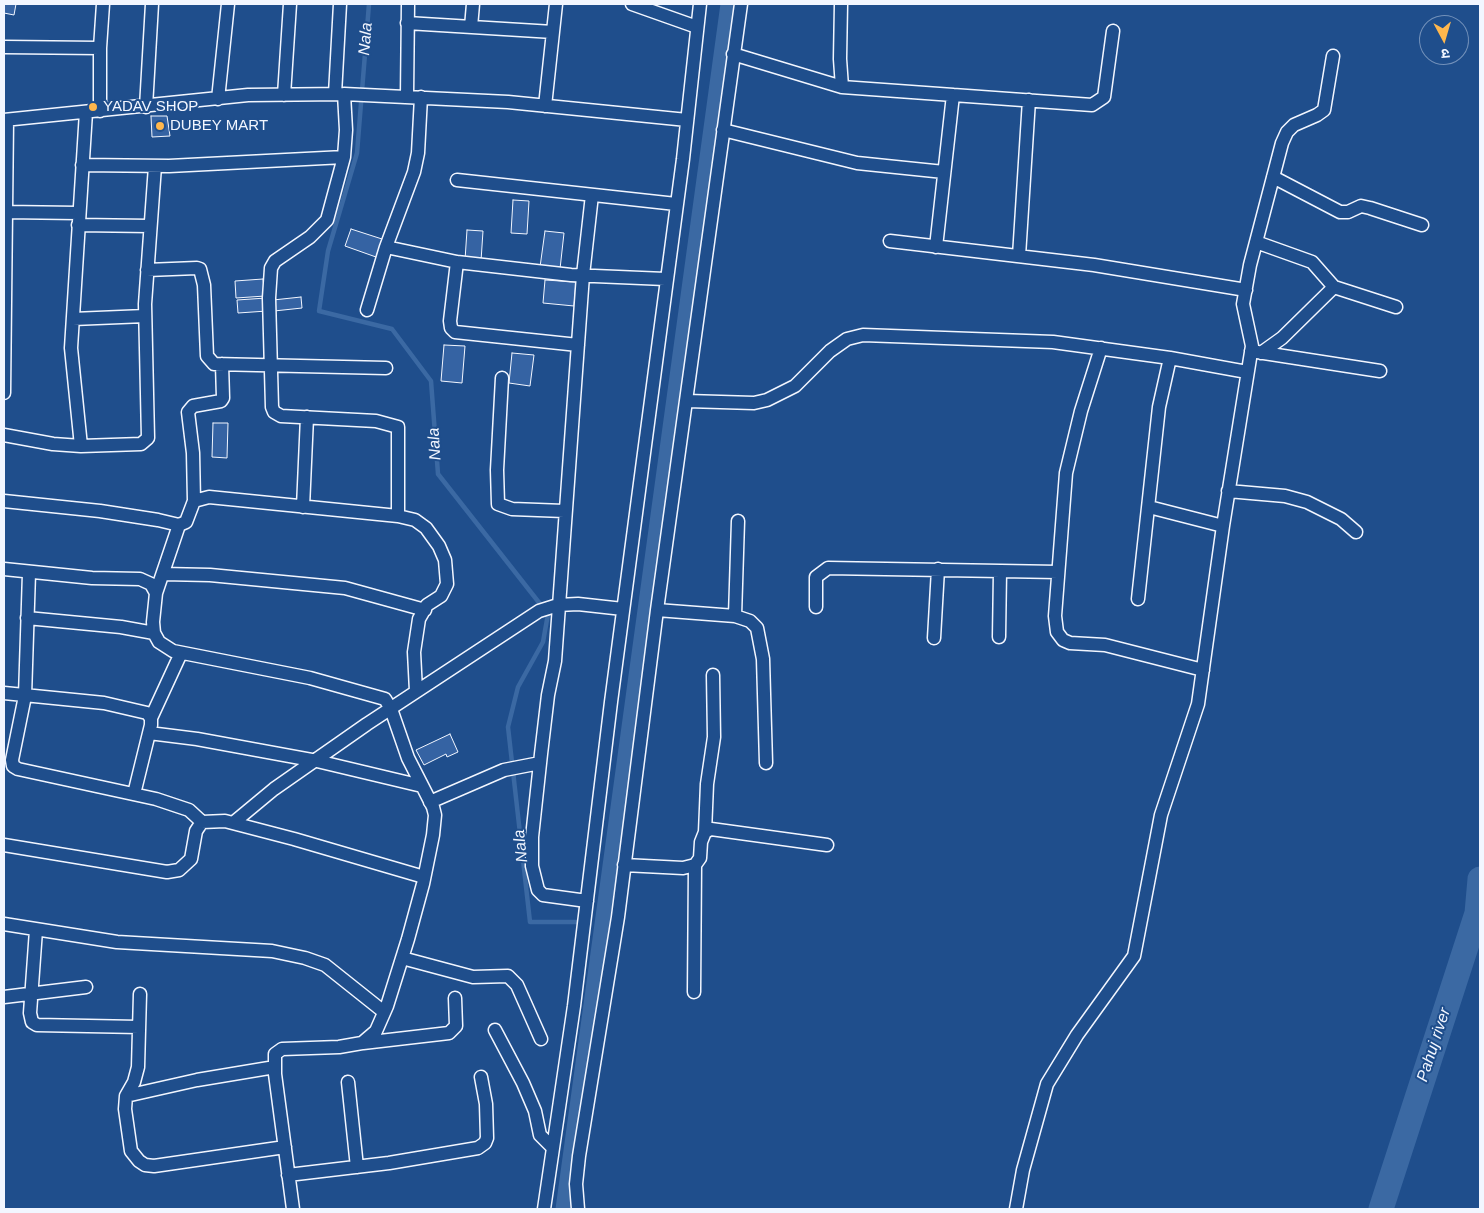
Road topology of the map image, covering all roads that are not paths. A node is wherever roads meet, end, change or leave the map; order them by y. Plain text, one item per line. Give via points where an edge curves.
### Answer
1 (103, 4) edge
2 (152, 4) edge
3 (228, 4) edge
4 (290, 4) edge
5 (340, 4) edge
6 (408, 4) edge
7 (474, 4) edge
8 (556, 4) edge
9 (632, 4) edge
10 (700, 4) edge
11 (740, 4) edge
12 (841, 4) edge
13 (646, 6) edge
14 (407, 23) junction
15 (471, 27) junction
16 (697, 27) junction
17 (1114, 31) dead end
18 (553, 32) junction
19 (4, 47) edge
20 (100, 48) junction
21 (733, 54) junction
22 (1333, 56) dead end
23 (842, 87) junction
24 (343, 94) junction
25 (284, 95) junction
26 (953, 95) junction
27 (407, 96) junction
28 (421, 97) junction
29 (218, 99) junction
30 (1029, 100) junction
31 (545, 106) junction
32 (146, 107) junction
33 (100, 111) junction
34 (86, 112) junction
35 (5, 120) edge
36 (687, 120) junction
37 (723, 130) junction
38 (344, 157) junction
39 (82, 165) junction
40 (155, 166) junction
41 (944, 172) junction
42 (1273, 177) junction
43 (457, 180) dead end
44 (592, 195) junction
45 (676, 204) junction
46 (5, 212) edge
47 (78, 219) junction
48 (1422, 225) dead end
49 (150, 226) junction
50 (4, 230) edge
51 (890, 241) dead end
52 (1256, 242) junction
53 (386, 247) junction
54 (936, 247) junction
55 (1018, 256) junction
56 (457, 262) junction
57 (146, 270) junction
58 (583, 275) junction
59 (666, 279) junction
60 (1334, 287) junction
61 (1246, 290) junction
62 (1396, 307) dead end
63 (367, 310) dead end
64 (145, 316) junction
65 (4, 319) edge
66 (73, 319) junction
67 (578, 345) junction
68 (1101, 348) junction
69 (1256, 352) junction
70 (1170, 358) junction
71 (222, 364) junction
72 (270, 365) junction
73 (386, 368) dead end
74 (1247, 372) junction
75 (1380, 372) dead end
76 (502, 378) dead end
77 (4, 392) edge
78 (687, 401) junction
79 (307, 417) junction
80 (4, 436) edge
81 (81, 446) junction
82 (1228, 491) junction
83 (4, 501) edge
84 (194, 501) junction
85 (302, 507) junction
86 (1149, 508) junction
87 (564, 511) junction
88 (398, 516) junction
89 (738, 521) dead end
90 (179, 525) junction
91 (1223, 526) junction
92 (1356, 532) dead end
93 (938, 569) junction
94 (4, 570) edge
95 (1000, 572) junction
96 (1058, 572) junction
97 (29, 573) junction
98 (163, 574) junction
99 (156, 593) junction
100 (1138, 599) dead end
101 (554, 606) junction
102 (816, 607) dead end
103 (623, 609) junction
104 (425, 610) junction
105 (657, 610) junction
106 (735, 616) junction
107 (27, 618) junction
108 (154, 633) junction
109 (999, 637) dead end
110 (934, 638) dead end
111 (181, 653) junction
112 (1203, 670) junction
113 (712, 674) dead end
114 (416, 691) junction
115 (4, 694) edge
116 (25, 696) junction
117 (391, 709) junction
118 (151, 718) junction
119 (149, 733) junction
120 (317, 761) junction
121 (540, 763) junction
122 (766, 763) dead end
123 (422, 786) junction
124 (134, 794) junction
125 (430, 802) junction
126 (202, 822) junction
127 (234, 823) junction
128 (705, 832) junction
129 (4, 845) edge
130 (827, 845) dead end
131 (624, 865) junction
132 (694, 865) junction
133 (424, 877) junction
134 (587, 901) junction
135 (4, 924) edge
136 (36, 930) junction
137 (402, 958) junction
138 (86, 987) dead end
139 (694, 992) dead end
140 (31, 994) junction
141 (140, 994) dead end
142 (4, 997) edge
143 (455, 998) dead end
144 (384, 1012) junction
145 (139, 1027) junction
146 (495, 1030) dead end
147 (541, 1039) dead end
148 (362, 1043) junction
149 (274, 1067) junction
150 (481, 1077) dead end
151 (348, 1082) dead end
152 (126, 1096) junction
153 (285, 1147) junction
154 (553, 1148) junction
155 (357, 1167) junction
156 (288, 1175) junction
157 (293, 1209) edge
158 (544, 1209) edge
159 (578, 1209) edge
160 (1016, 1209) edge

1 - 20 street
2 - 32 street
3 - 29 street
4 - 25 street
5 - 24 street
6 - 14 street
7 - 15 street
8 - 18 street
9 - 13 street
10 - 16 street
11 - 21 street
12 - 23 street
13 - 16 street
14 - 15 street
14 - 27 street
15 - 18 street
16 - 36 street
17 - 30 street via 1104,97 1099,102 1092,105
18 - 31 street
19 - 20 street
20 - 33 street
21 - 23 street
21 - 37 street
22 - 42 street via 1324,110 1287,132
23 - 26 street
24 - 25 street
24 - 27 street
24 - 38 street
25 - 29 street
26 - 30 street
26 - 41 street
27 - 28 street
28 - 31 street
28 - 53 street via 414,172
29 - 32 street
30 - 55 street
31 - 36 street
32 - 33 street
33 - 34 street
34 - 35 street
34 - 39 street
35 - 46 street
36 - 45 street
37 - 41 street via 857,163
37 - 78 street
38 - 40 street
38 - 72 street via 327,220 310,237 275,261 271,268
39 - 40 street
39 - 47 street
40 - 49 street
41 - 54 street
42 - 48 street via 1340,212 1361,206
42 - 52 street
43 - 44 street
44 - 45 street
44 - 58 street
45 - 59 street
46 - 47 street
46 - 50 street
47 - 49 street
47 - 66 street
49 - 57 street
50 - 65 street
51 - 54 street
52 - 60 street via 1312,262
52 - 61 street
53 - 56 street
53 - 63 street
54 - 55 street
55 - 61 street
56 - 58 street
56 - 67 street via 450,320 455,332
57 - 64 street
57 - 71 street via 200,269 204,285 207,356 214,364
58 - 59 street
58 - 67 street
59 - 103 street
60 - 62 street
60 - 69 street via 1282,338
61 - 69 street via 1243,304
64 - 66 street
64 - 81 street via 148,438 141,444
65 - 77 street
66 - 81 street via 73,377
67 - 87 street
68 - 70 street
68 - 78 street via 1054,342 863,335 847,339 795,386 767,400 754,404
68 - 96 street via 1066,473
69 - 74 street
69 - 75 street
70 - 74 street
70 - 86 street via 1159,407
71 - 72 street
71 - 84 street via 221,402 193,406 188,412
72 - 73 street
72 - 79 street via 274,412 281,416
74 - 82 street
76 - 87 street via 498,504 512,509
78 - 105 street
79 - 85 street
79 - 88 street via 376,421 398,427
80 - 81 street
82 - 91 street
82 - 92 street via 1285,496 1307,502
83 - 90 street via 110,512
84 - 85 street via 209,497
84 - 90 street via 186,522
85 - 88 street
86 - 91 street
86 - 100 street
87 - 101 street
88 - 104 street via 415,520 426,528 445,560 447,584 441,596
89 - 106 street
90 - 98 street
91 - 112 street
93 - 95 street
93 - 102 street via 828,568 816,577
93 - 110 street
94 - 97 street
95 - 96 street
95 - 109 street
96 - 112 street via 1056,632 1063,640 1080,645 1105,645
97 - 99 street via 140,579 151,584
97 - 107 street
98 - 99 street
98 - 104 street via 210,575 345,588
99 - 108 street
101 - 103 street via 578,604
101 - 114 street via 539,611
101 - 121 street via 555,660
103 - 134 street
104 - 114 street via 416,633
105 - 106 street
105 - 131 street
106 - 122 street via 750,621 757,628 761,640
107 - 108 street
107 - 116 street
108 - 111 street via 166,649
111 - 117 street via 237,662 372,694 385,699
111 - 118 street
112 - 160 street via 1198,704 1160,815 1134,956 1047,1084 1022,1170
113 - 128 street via 714,745 707,784
114 - 117 street
115 - 116 street
116 - 118 street via 104,703 147,713
116 - 124 street via 12,760 14,766
117 - 120 street
117 - 123 street via 408,758
118 - 119 street
119 - 120 street
119 - 124 street
120 - 123 street
120 - 127 street via 274,789
121 - 125 street via 504,770
121 - 134 street via 532,836 532,866 538,890 543,895
123 - 125 street
124 - 126 street via 189,810
125 - 133 street via 435,815
126 - 127 street
126 - 129 street via 196,831 191,859 178,870 166,872
127 - 133 street
128 - 130 street via 712,829
128 - 132 street via 700,858
131 - 132 street via 683,868
131 - 159 street via 579,1156
132 - 139 street
133 - 137 street
134 - 154 street
135 - 136 street
136 - 140 street
136 - 144 street via 117,942 272,951 305,958 325,965
137 - 144 street
137 - 147 street via 473,977 508,976 517,985
138 - 140 street
140 - 142 street
140 - 145 street via 30,1013 32,1022 37,1026
141 - 145 street
143 - 148 street via 456,1026 449,1033
144 - 148 street via 376,1031
145 - 152 street via 138,1067
146 - 154 street via 524,1083 540,1135
148 - 149 street via 282,1049 275,1054
149 - 152 street
149 - 153 street
150 - 155 street via 488,1125 485,1143 478,1148
151 - 155 street
152 - 153 street via 130,1151 145,1165 188,1162
153 - 156 street
154 - 158 street
155 - 156 street
156 - 157 street

